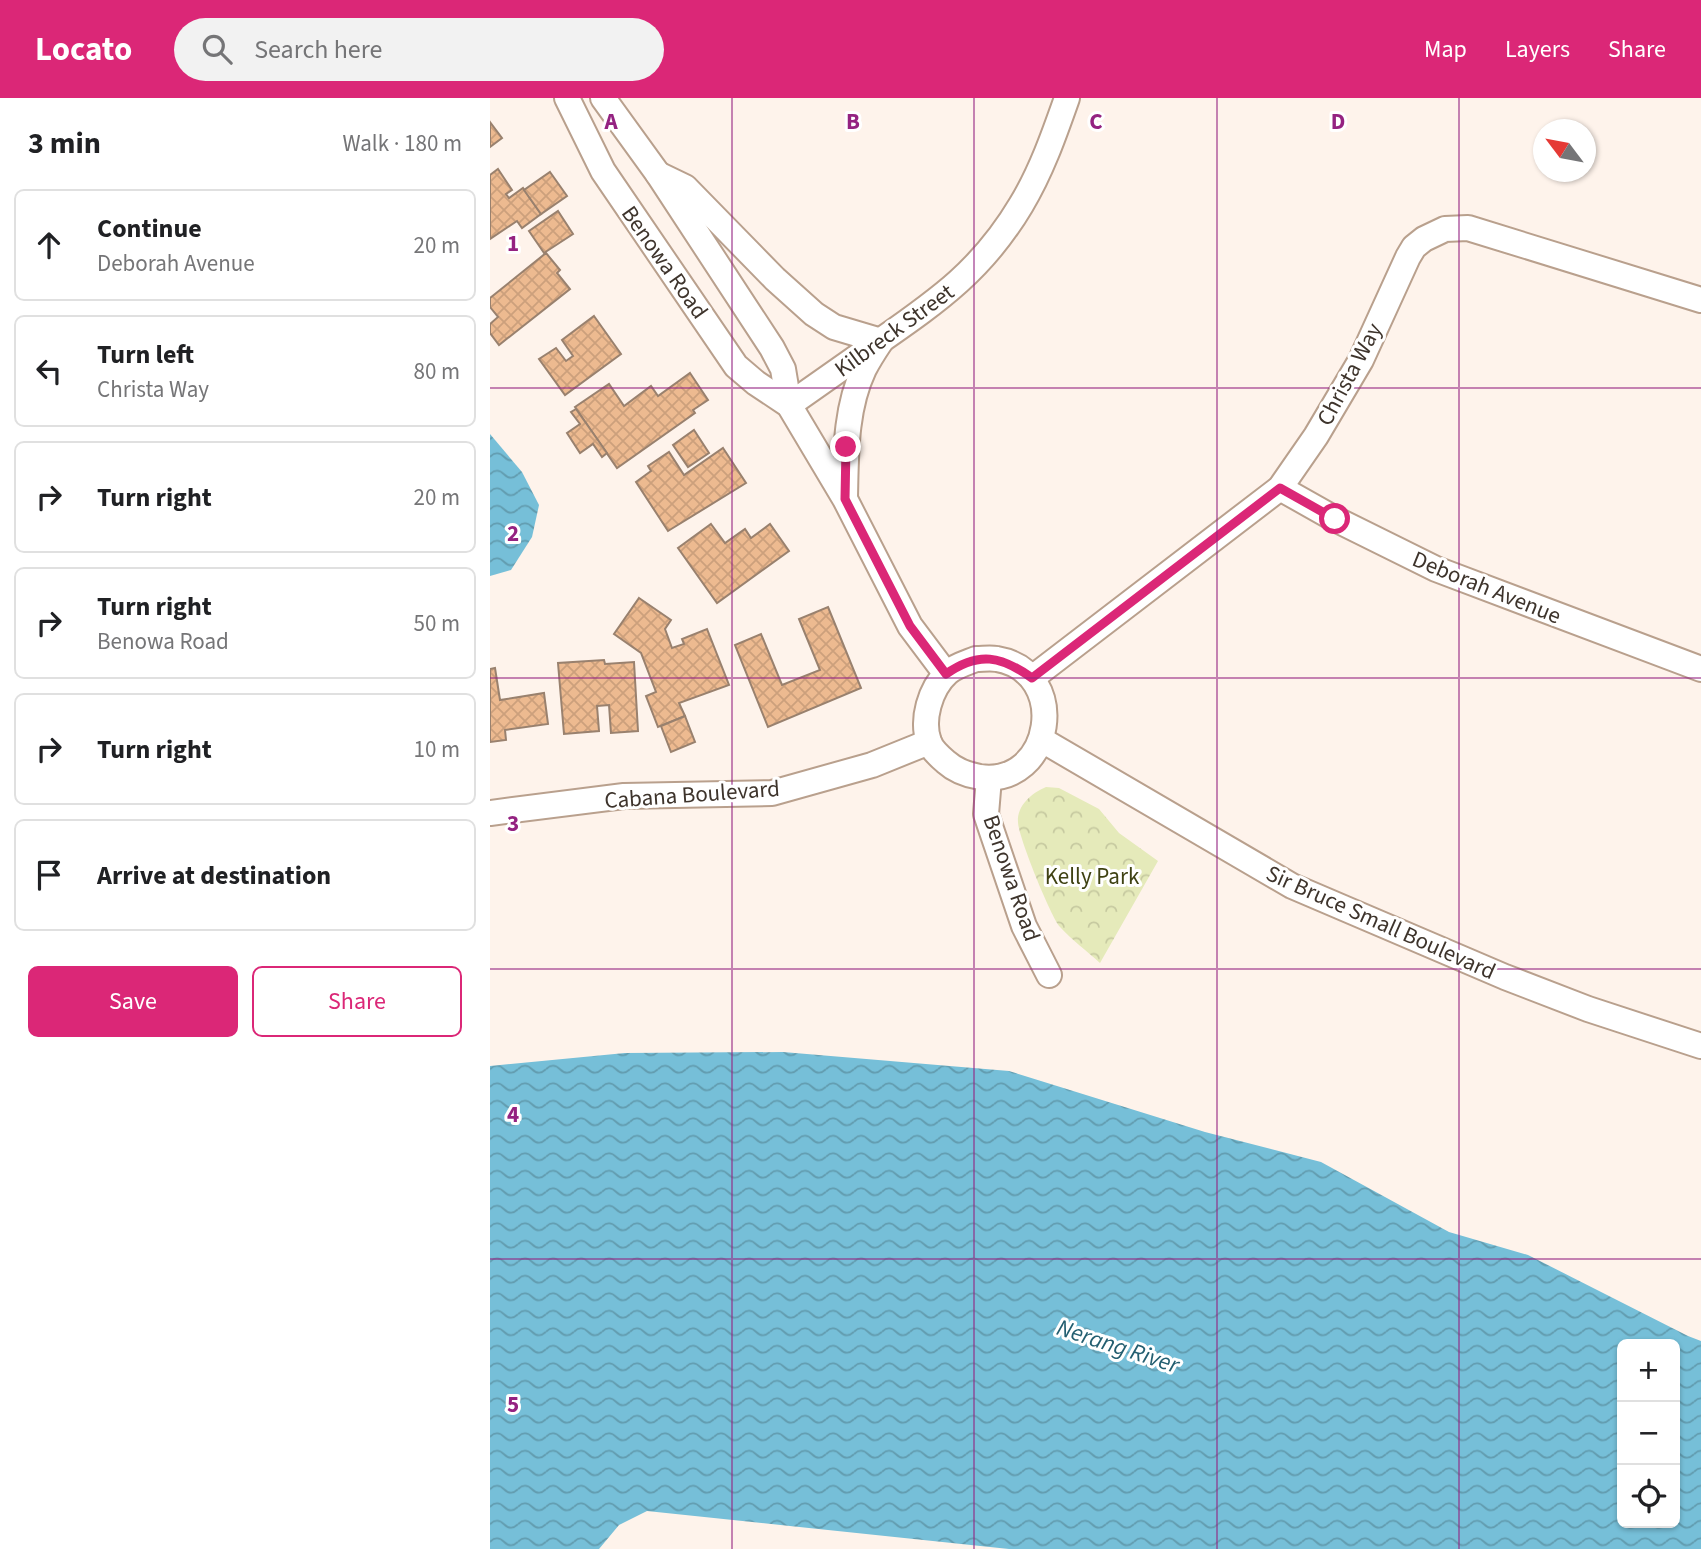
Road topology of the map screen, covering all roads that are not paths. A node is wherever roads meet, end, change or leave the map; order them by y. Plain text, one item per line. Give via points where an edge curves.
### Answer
1 (567, 98) edge
2 (603, 98) edge
3 (1067, 98) edge
4 (658, 174) junction
5 (1701, 300) edge
6 (881, 341) junction
7 (789, 405) junction
8 (1280, 488) junction
9 (845, 499) junction
10 (1701, 669) edge
11 (946, 674) junction
12 (1032, 678) junction
13 (1042, 740) junction
14 (929, 742) junction
15 (989, 778) junction
16 (490, 813) edge
17 (1049, 975) dead end
18 (1701, 1046) edge

1 - 7 street, Benowa Road via 603,171 737,366
2 - 4 street, Benowa Road
3 - 6 street, Kilbreck Street via 1045,157 1006,229 948,293
4 - 6 street via 685,187 814,314 835,327
4 - 7 street, Benowa Road via 772,348 783,369
5 - 8 street, Christa Way via 1484,232 1455,228 1435,233 1408,257 1361,360
6 - 7 street, Kilbreck Street
6 - 9 street via 864,369 851,414
7 - 9 street, Benowa Road
8 - 10 street, Deborah Avenue via 1436,569
8 - 12 street, Christa Way
9 - 11 street, Benowa Road via 910,626
11 - 12 street via 976,659 996,659
11 - 14 street via 933,690 927,710
12 - 13 street via 1046,719
13 - 15 street via 1021,766
13 - 18 street, Sir Bruce Small Boulevard via 1292,887 1505,977
14 - 15 street via 950,765 968,775
14 - 16 street, Cabana Boulevard via 872,765 772,793 624,796
15 - 17 street, Benowa Road via 986,814 1024,926

